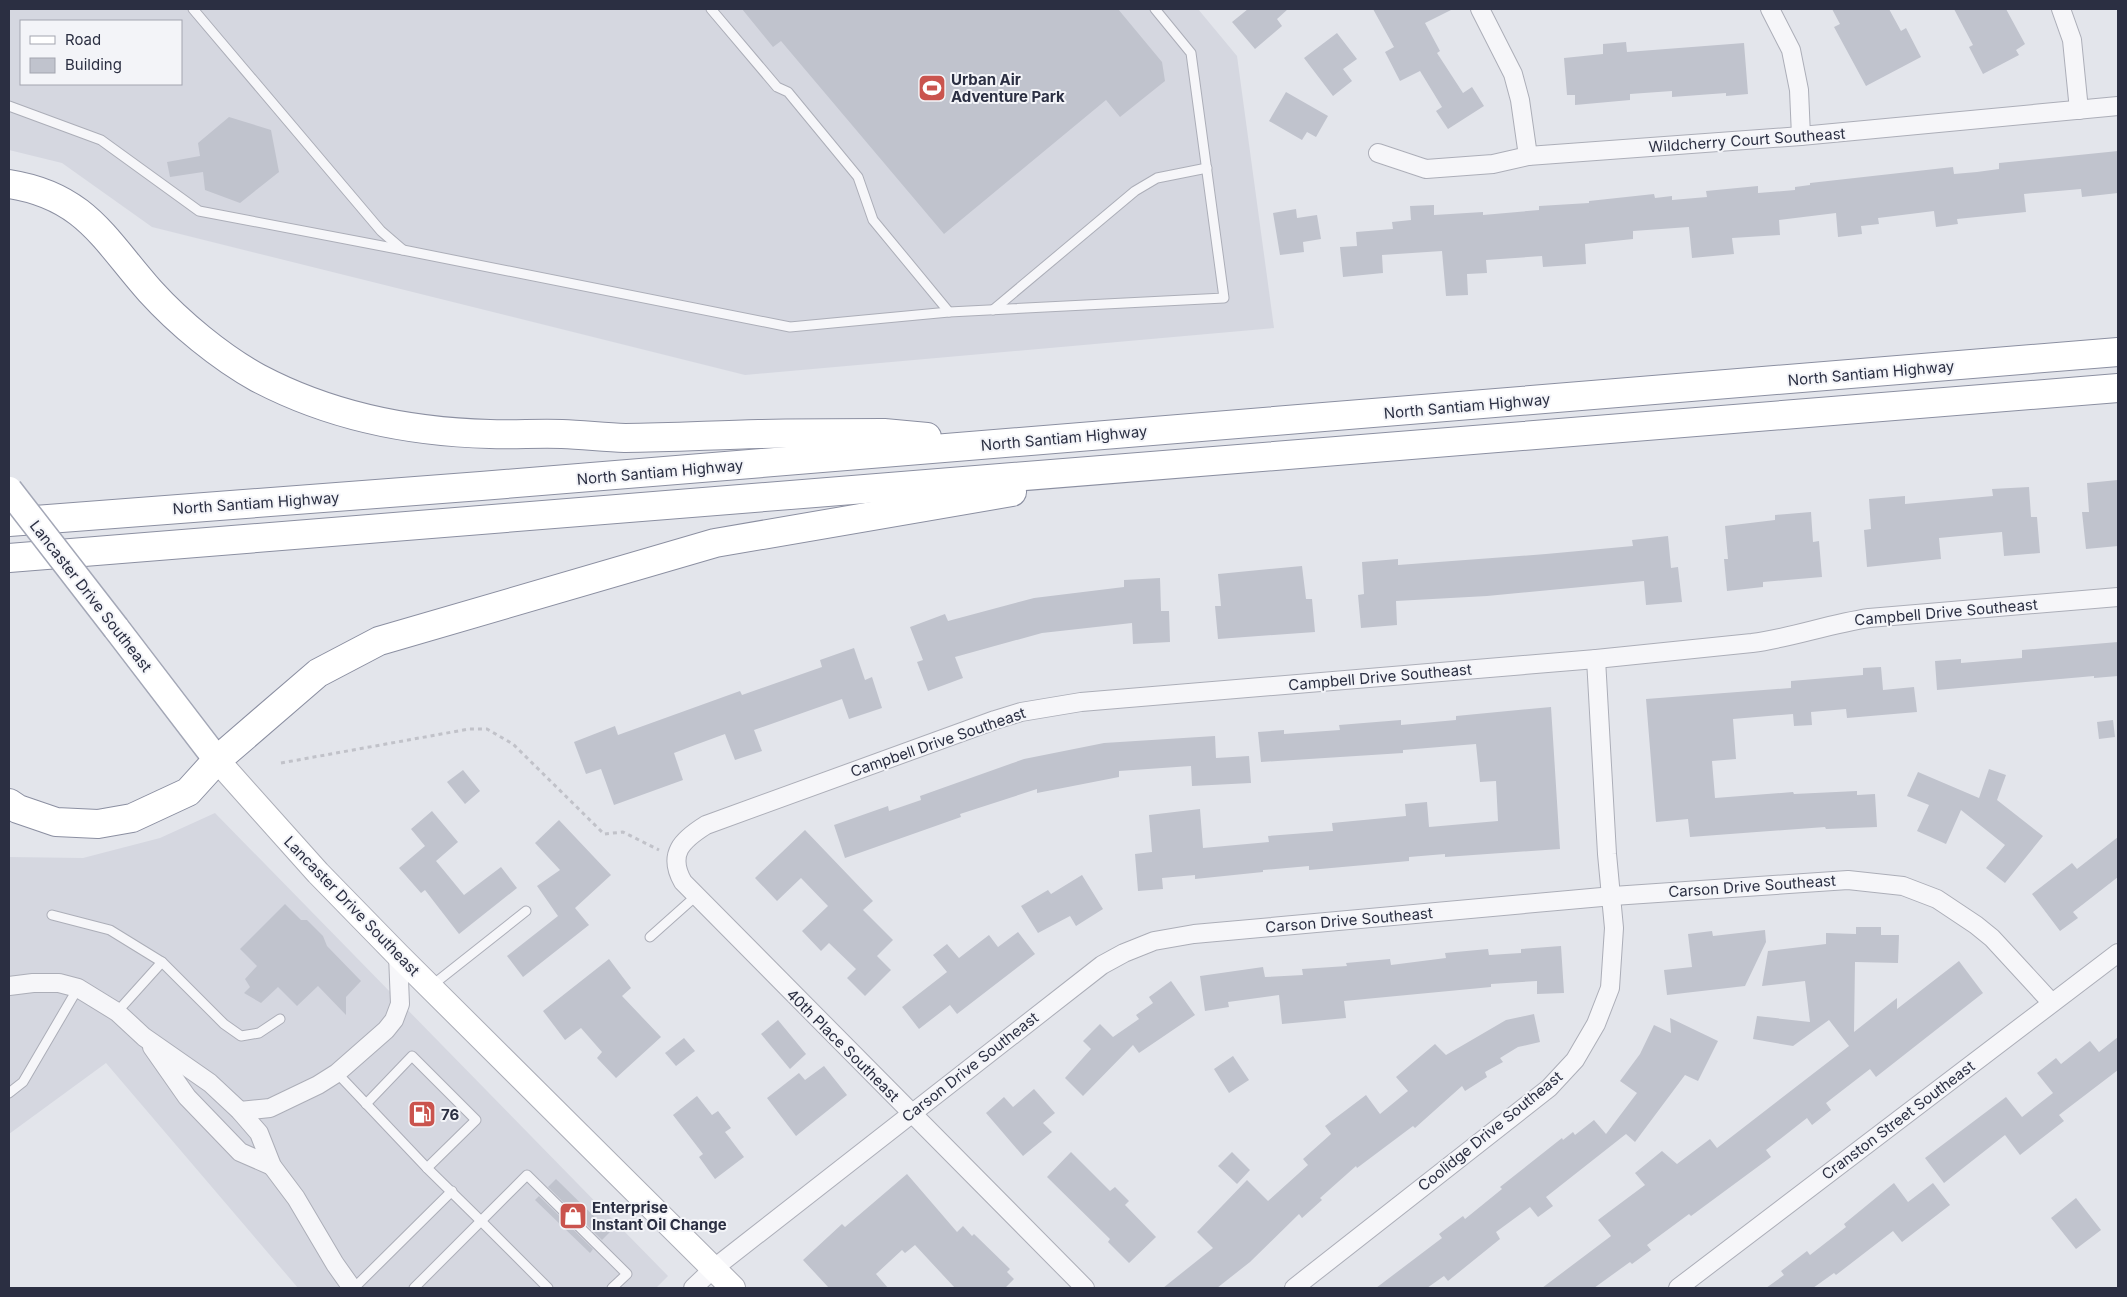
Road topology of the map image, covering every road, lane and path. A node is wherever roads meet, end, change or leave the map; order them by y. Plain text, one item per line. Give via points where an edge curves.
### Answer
1 (193, 9) edge
2 (711, 9) edge
3 (1155, 9) edge
4 (1480, 9) edge
5 (1770, 9) edge
6 (2061, 9) edge
7 (9, 106) edge
8 (2118, 106) edge
9 (2080, 110) junction
10 (1801, 136) junction
11 (1378, 153) dead end
12 (1528, 156) junction
13 (1207, 168) junction
14 (9, 184) edge
15 (403, 250) junction
16 (992, 310) junction
17 (949, 312) junction
18 (2118, 352) edge
19 (2118, 388) edge
20 (1001, 444) junction
21 (1183, 462) junction
22 (9, 490) edge
23 (9, 522) edge
24 (9, 558) edge
25 (2118, 597) edge
26 (1596, 659) junction
27 (217, 760) junction
28 (281, 763) dead end
29 (9, 803) edge
30 (675, 858) junction
31 (696, 896) junction
32 (1612, 896) junction
33 (526, 911) dead end
34 (52, 915) dead end
35 (650, 937) dead end
36 (2118, 953) edge
37 (398, 956) junction
38 (162, 962) junction
39 (9, 986) edge
40 (78, 988) junction
41 (430, 988) junction
42 (2052, 1002) junction
43 (117, 1012) junction
44 (280, 1019) dead end
45 (144, 1037) junction
46 (336, 1073) junction
47 (9, 1093) edge
48 (366, 1104) junction
49 (240, 1111) junction
50 (910, 1113) junction
51 (272, 1166) junction
52 (427, 1168) junction
53 (452, 1191) junction
54 (481, 1222) junction
55 (713, 1269) junction
56 (353, 1288) edge
57 (414, 1288) edge
58 (548, 1288) edge
59 (612, 1288) edge
60 (693, 1288) edge
61 (732, 1288) edge
62 (1085, 1288) edge
63 (1294, 1288) edge
64 (1678, 1288) edge

1 - 15 lane via 381,231
2 - 17 lane via 777,87 788,92 858,177 874,220
3 - 13 lane via 1191,53
4 - 12 street via 1514,74
5 - 10 street via 1791,50 1799,90
6 - 9 street via 2072,40
7 - 15 lane via 101,140 199,212
8 - 9 street, Wildcherry Court Southeast
9 - 10 street, Wildcherry Court Southeast
10 - 12 street, Wildcherry Court Southeast
11 - 12 street, Wildcherry Court Southeast via 1426,169 1493,164
13 - 16 lane via 1157,178 1135,191
13 - 16 lane via 1224,298
14 - 20 highway via 45,193 84,216 116,248 151,292 208,345 284,390 310,402 369,420 430,430 490,434 624,438 884,433
15 - 17 lane via 790,327
16 - 17 lane
18 - 20 highway, North Santiam Highway
19 - 21 highway
20 - 23 highway, North Santiam Highway
21 - 24 highway
21 - 27 highway via 715,543 388,638 318,673
22 - 27 main road, Lancaster Drive Southeast, bridge
25 - 26 street, Campbell Drive Southeast via 1869,618 1771,641
26 - 30 street, Campbell Drive Southeast via 1082,702 1021,712 706,825 691,834
26 - 32 street, Coolidge Drive Southeast
27 - 29 highway via 188,792 132,818 98,824 56,822
27 - 37 main road, Lancaster Drive Southeast
28 - 30 path via 469,728 487,729 513,744 604,834 623,832
30 - 31 street, 40th Place Southeast via 676,870
31 - 35 lane
31 - 50 street, 40th Place Southeast
32 - 42 street, Carson Drive Southeast via 1848,880 1903,886 1937,899 1976,925 2022,968
32 - 50 street, Carson Drive Southeast via 1194,934 1154,941 1102,966
32 - 63 street, Coolidge Drive Southeast via 1614,928 1610,988 1596,1024 1575,1060 1549,1088
33 - 41 lane
34 - 38 lane via 110,930
36 - 42 street, Cranston Street Southeast
37 - 41 main road, Lancaster Drive Southeast
37 - 46 street via 400,1004 394,1020
38 - 43 lane
38 - 44 lane via 224,1024 241,1036 259,1033
39 - 40 street via 59,983
40 - 43 street
40 - 47 lane via 23,1082
41 - 55 main road, Lancaster Drive Southeast
42 - 64 street, Cranston Street Southeast
43 - 45 street
45 - 49 street via 210,1083
45 - 51 street via 187,1097 240,1152
46 - 48 lane
46 - 49 street via 270,1108
48 - 52 lane
48 - 52 lane via 412,1056 476,1120
49 - 51 street via 259,1133
50 - 55 street, Carson Drive Southeast
50 - 62 street, 40th Place Southeast
51 - 56 street
52 - 53 lane
53 - 54 lane
53 - 56 lane
54 - 57 lane
54 - 58 lane
54 - 59 lane via 527,1175 627,1274
55 - 60 street, Carson Drive Southeast
55 - 61 main road, Lancaster Drive Southeast

